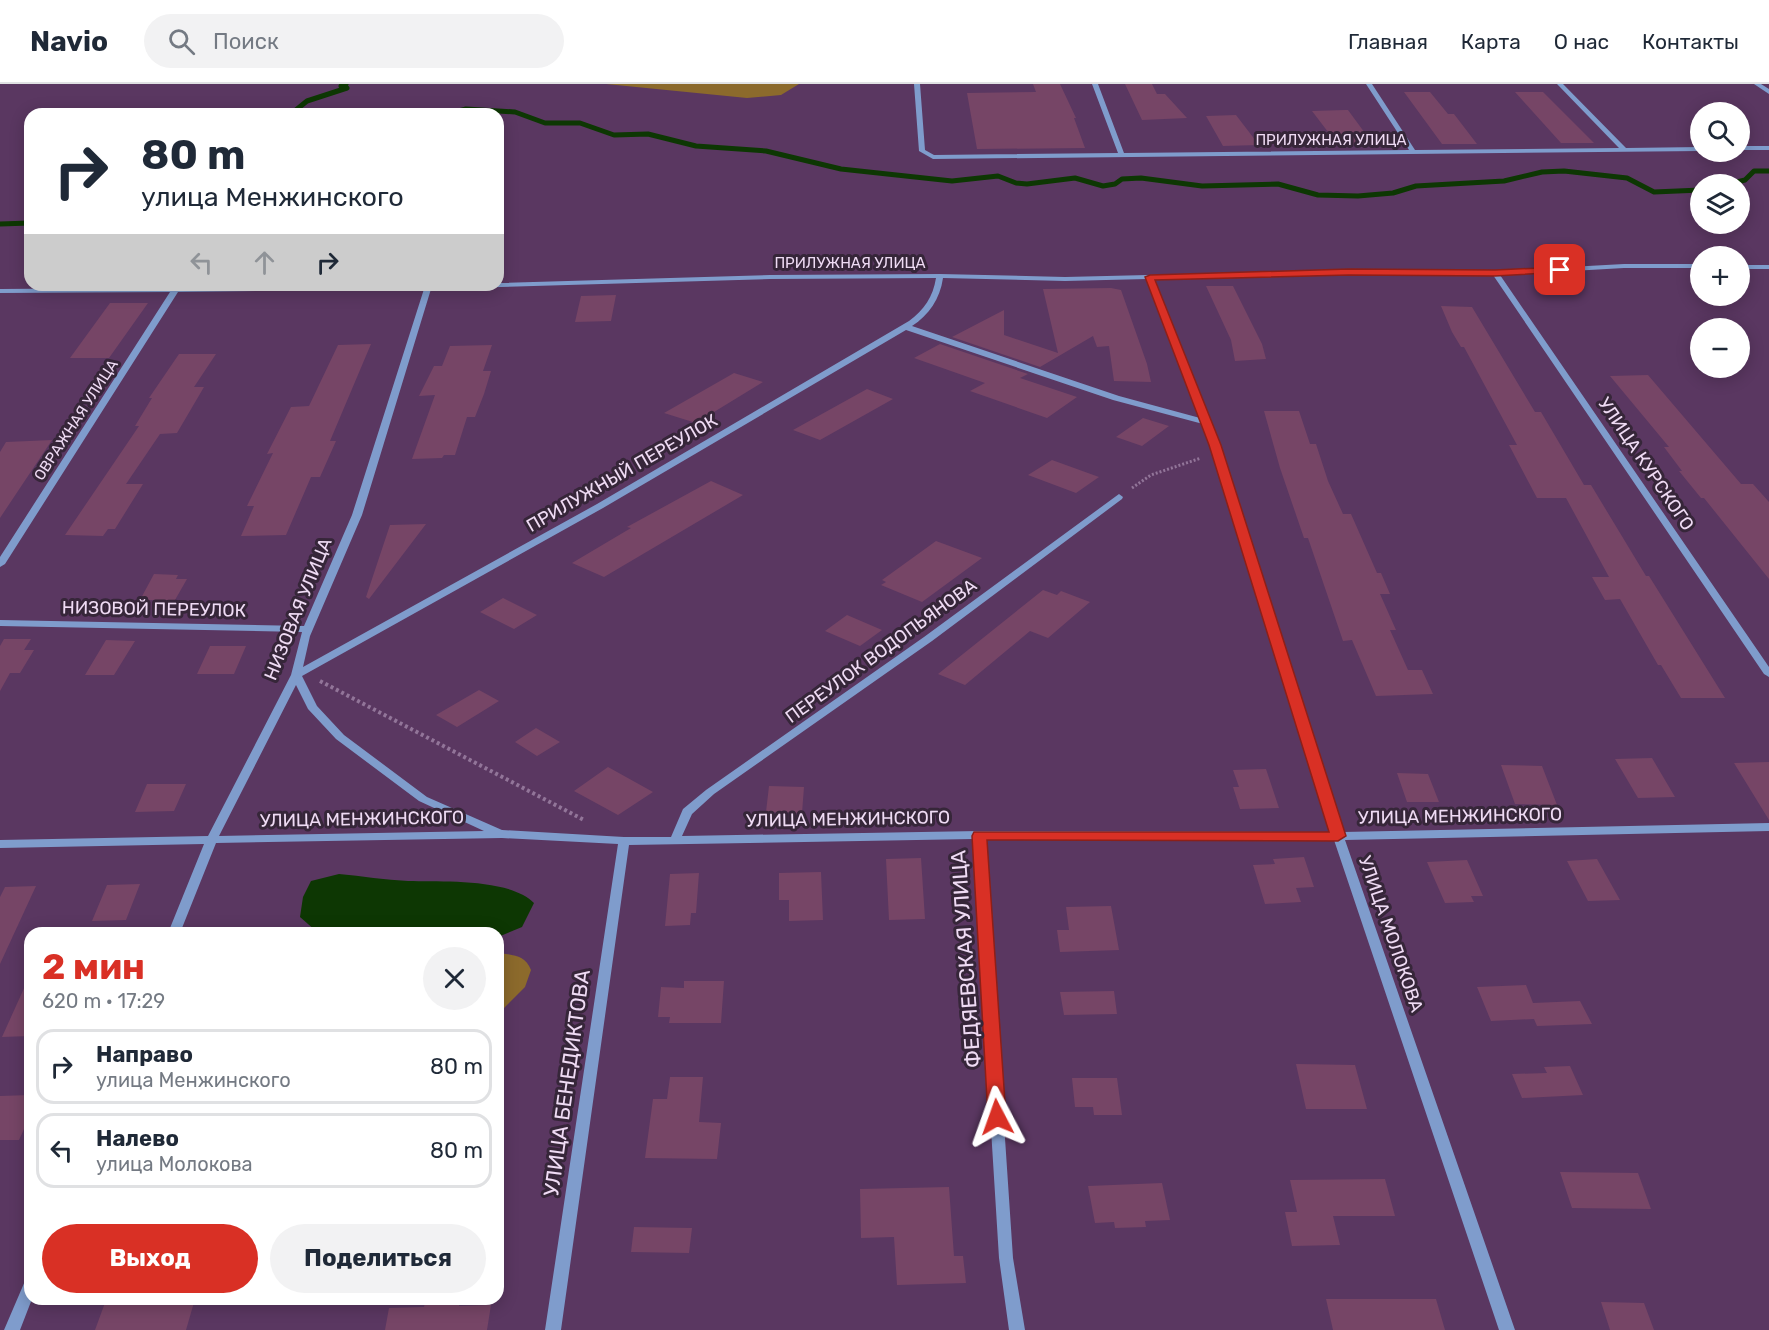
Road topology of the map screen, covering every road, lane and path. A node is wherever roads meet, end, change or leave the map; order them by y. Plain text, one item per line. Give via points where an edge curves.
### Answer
1 (917, 84) edge
2 (1095, 84) edge
3 (1369, 84) edge
4 (1560, 84) edge
5 (1757, 84) edge
6 (1769, 92) edge
7 (1750, 148) edge
8 (1769, 148) edge
9 (1690, 149) edge
10 (1625, 150) junction
11 (1414, 153) junction
12 (1121, 154) junction
13 (1690, 267) edge
14 (1750, 267) edge
15 (1769, 267) edge
16 (1495, 273) junction
17 (940, 276) junction
18 (1150, 277) junction
19 (504, 285) edge
20 (0, 291) edge
21 (24, 291) edge
22 (174, 291) edge
23 (427, 291) edge
24 (906, 327) junction
25 (1205, 422) junction
26 (1218, 454) junction
27 (1119, 497) joint
28 (0, 564) edge
29 (0, 623) edge
30 (307, 629) junction
31 (298, 673) junction
32 (1769, 674) edge
33 (593, 825) dead end
34 (1769, 827) edge
35 (502, 834) junction
36 (979, 836) junction
37 (1338, 836) junction
38 (212, 839) junction
39 (675, 840) junction
40 (624, 841) junction
41 (0, 844) edge
42 (176, 927) edge
43 (24, 1300) edge
44 (12, 1330) edge
45 (553, 1330) edge
46 (1017, 1330) edge
47 (1507, 1330) edge

1 - 12 street, ПРИЛУЖНАЯ УЛИЦА via 922,151 933,157
2 - 12 street
3 - 11 street
4 - 10 street
5 - 6 street
7 - 8 street
9 - 10 street, ПРИЛУЖНАЯ УЛИЦА
10 - 11 street, ПРИЛУЖНАЯ УЛИЦА
11 - 12 street, ПРИЛУЖНАЯ УЛИЦА
13 - 16 street, ПРИЛУЖНАЯ УЛИЦА
14 - 15 street
16 - 18 street, ПРИЛУЖНАЯ УЛИЦА
16 - 32 street, УЛИЦА КУРСКОГО
17 - 18 street, ПРИЛУЖНАЯ УЛИЦА
17 - 19 street, ПРИЛУЖНАЯ УЛИЦА via 696,278
17 - 24 street, ПРИЛУЖНЫЙ ПЕРЕУЛОК via 939,292 926,313
18 - 25 street, УЛИЦА МОЛОКОВА
20 - 21 street, ПРИЛУЖНАЯ УЛИЦА
22 - 28 street, ОВРАЖНАЯ УЛИЦА
23 - 30 street, НИЗОВАЯ УЛИЦА via 357,515
24 - 25 street via 1116,398
24 - 31 street, ПРИЛУЖНЫЙ ПЕРЕУЛОК via 600,506
25 - 26 street, УЛИЦА МОЛОКОВА
26 - 27 path via 1151,475
26 - 37 street, УЛИЦА МОЛОКОВА
27 - 39 street, ПЕРЕУЛОК ВОДОПЬЯНОВА via 928,639 710,792 687,812
29 - 30 street, НИЗОВОЙ ПЕРЕУЛОК
30 - 31 street, НИЗОВАЯ УЛИЦА
31 - 33 path
31 - 35 street via 312,707 340,737 423,799
31 - 38 street, НИЗОВАЯ УЛИЦА
34 - 37 street, УЛИЦА МЕНЖИНСКОГО
35 - 38 street, УЛИЦА МЕНЖИНСКОГО
35 - 40 street, УЛИЦА МЕНЖИНСКОГО
36 - 37 street, УЛИЦА МЕНЖИНСКОГО
36 - 39 street, УЛИЦА МЕНЖИНСКОГО
36 - 46 street, ФЕДЯЕВСКАЯ УЛИЦА via 1006,1258
37 - 47 street, УЛИЦА МОЛОКОВА
38 - 41 street, УЛИЦА МЕНЖИНСКОГО
38 - 42 street, НИЗОВАЯ УЛИЦА
39 - 40 street, УЛИЦА МЕНЖИНСКОГО
40 - 45 street, УЛИЦА БЕНЕДИКТОВА
43 - 44 street

